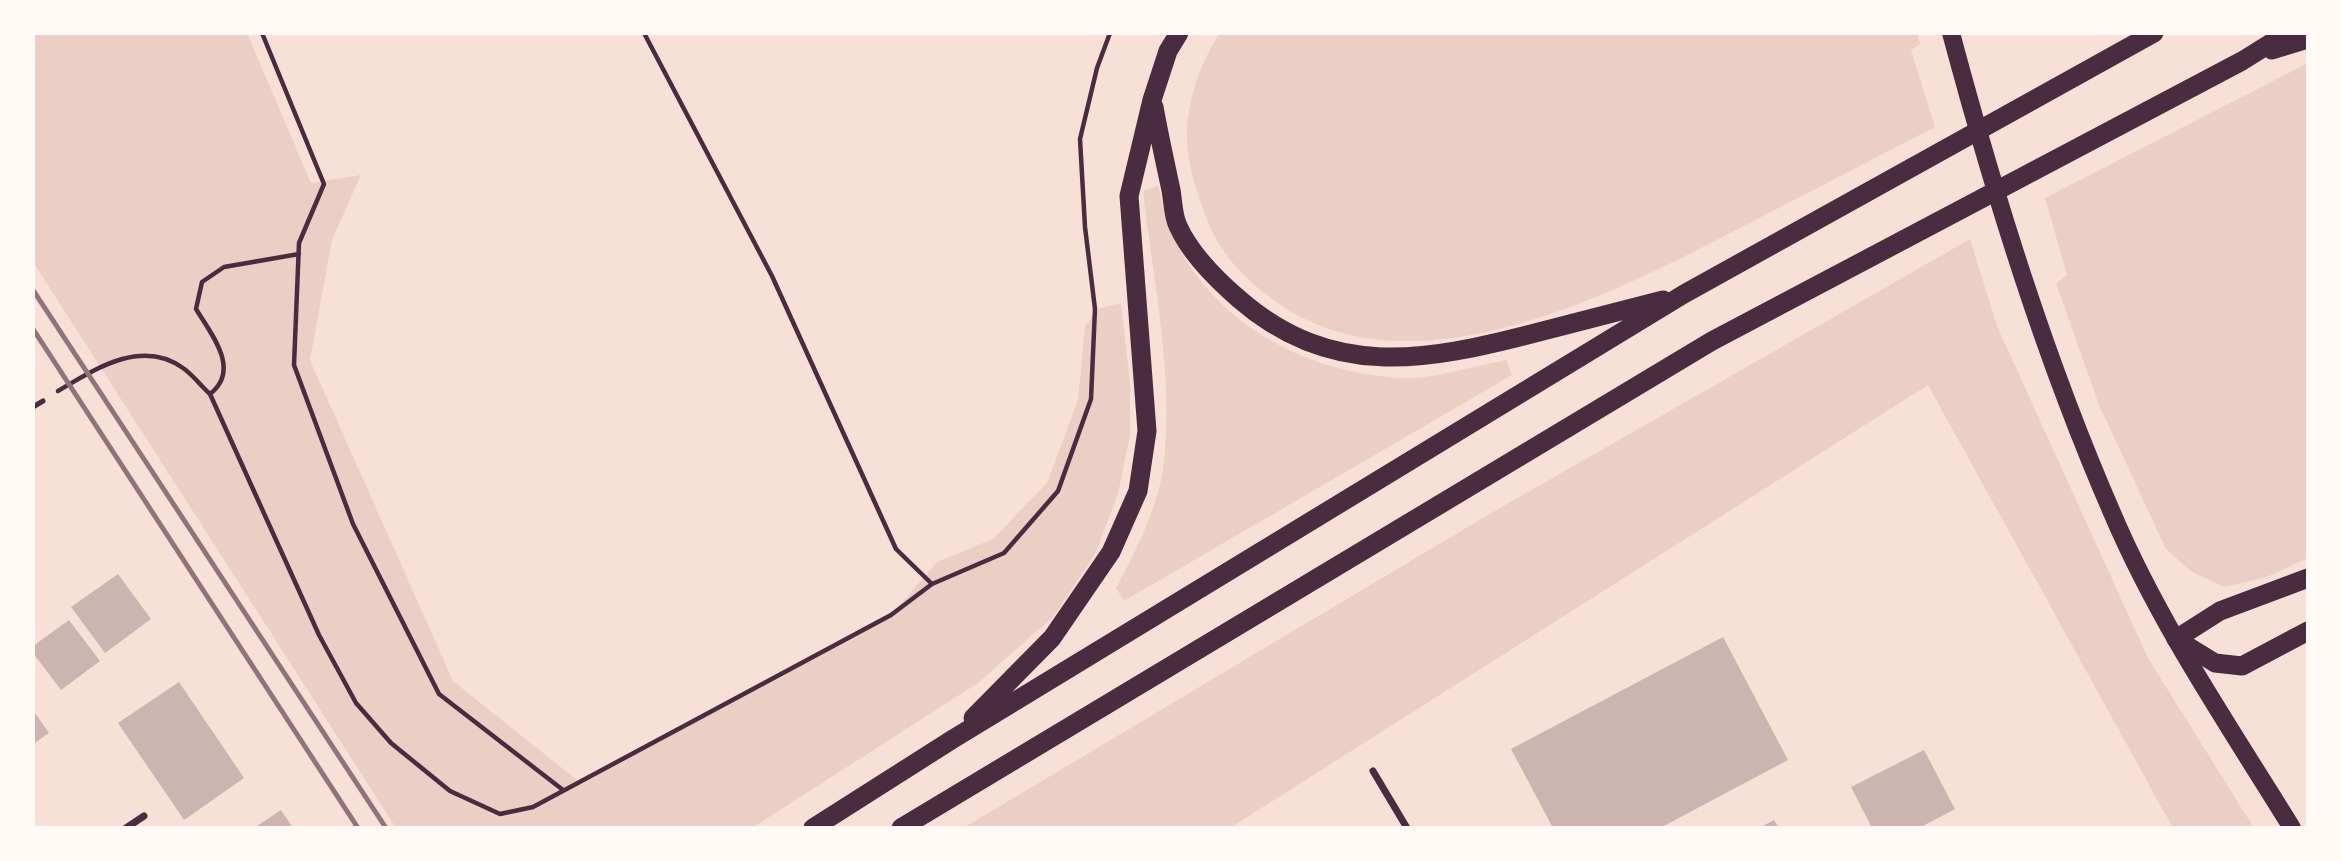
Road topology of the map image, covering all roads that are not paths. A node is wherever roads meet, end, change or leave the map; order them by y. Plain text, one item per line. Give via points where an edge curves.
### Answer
1 (1179, 33) edge
2 (1951, 33) edge
3 (2154, 33) edge
4 (2287, 33) edge
5 (2308, 39) edge
6 (2242, 61) junction
7 (1152, 100) junction
8 (1684, 294) junction
9 (43, 401) road end
10 (33, 407) edge
11 (2308, 578) edge
12 (2308, 631) edge
13 (2176, 639) junction
14 (953, 739) junction
15 (1373, 771) dead end
16 (144, 816) dead end
17 (126, 828) edge
18 (813, 828) edge
19 (901, 828) edge
20 (1407, 828) edge
21 (2292, 828) edge

1 - 7 highway
2 - 13 main road via 2030,302 2113,516
3 - 8 highway
4 - 6 highway
5 - 6 highway
6 - 19 highway via 1712,341
7 - 8 highway via 1178,226 1199,257 1252,310 1284,331 1323,346 1369,357 1458,353
7 - 14 highway via 1129,196 1147,431 1138,491 1111,552 1052,638
8 - 14 highway
9 - 10 lane
11 - 13 highway via 2220,611
12 - 13 highway via 2242,666 2215,663
13 - 21 main road
14 - 18 highway
15 - 20 street
16 - 17 street

